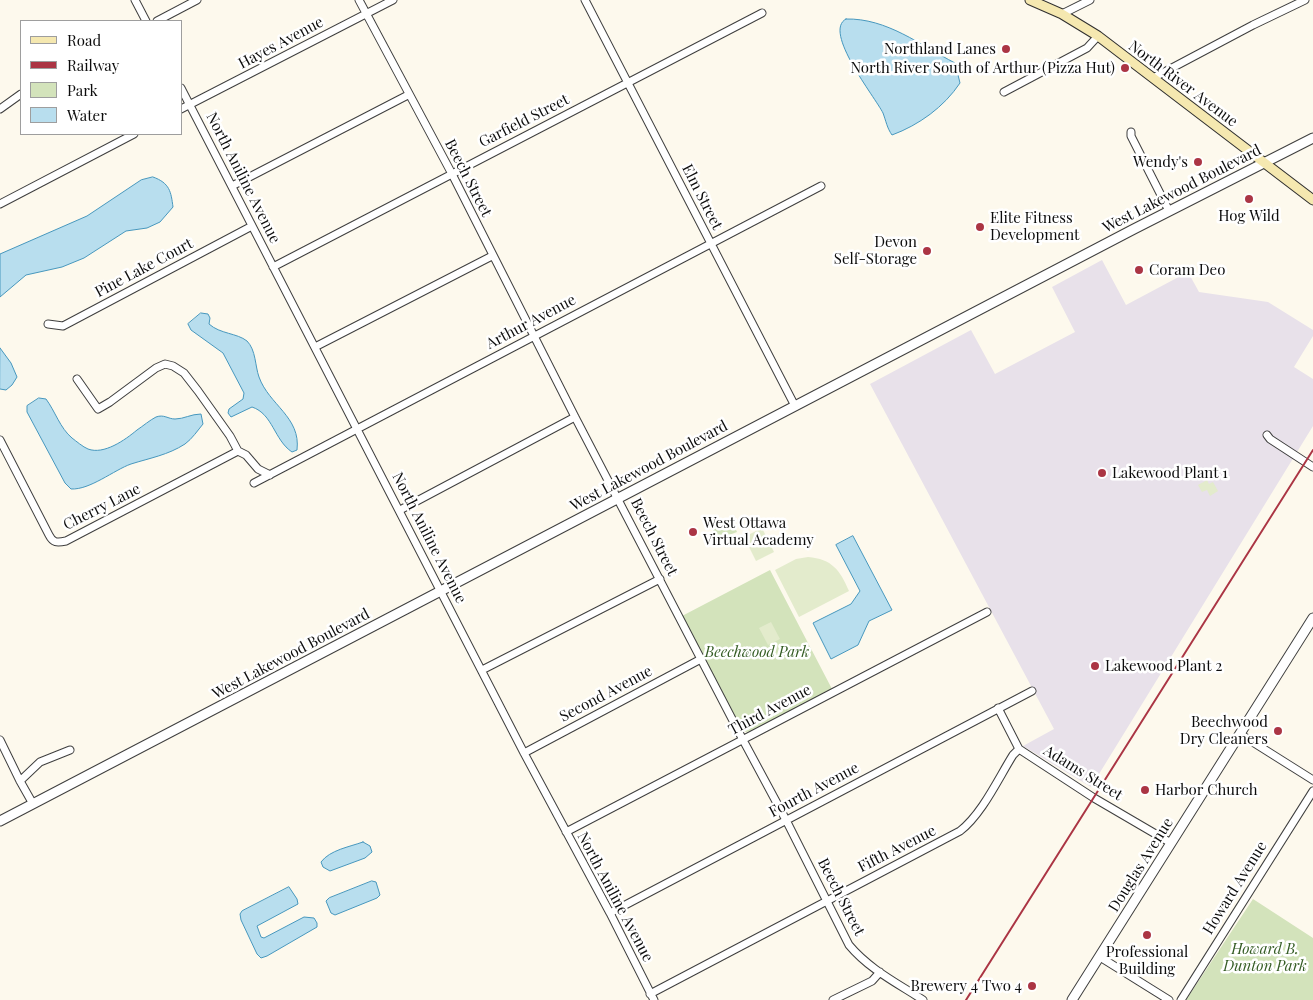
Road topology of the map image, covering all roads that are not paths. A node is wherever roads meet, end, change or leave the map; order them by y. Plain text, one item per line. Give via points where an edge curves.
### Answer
1 (134, 0) edge
2 (197, 0) edge
3 (359, 0) edge
4 (393, 0) edge
5 (584, 0) edge
6 (1030, 0) edge
7 (1090, 0) edge
8 (1305, 0) edge
9 (762, 12) dead end
10 (366, 14) junction
11 (1062, 14) junction
12 (145, 20) edge
13 (159, 20) edge
14 (1098, 36) junction
15 (1153, 78) junction
16 (628, 83) junction
17 (182, 90) edge
18 (1004, 92) dead end
19 (20, 95) edge
20 (408, 95) junction
21 (190, 105) junction
22 (0, 109) edge
23 (182, 109) edge
24 (1130, 132) dead end
25 (132, 135) edge
26 (1313, 138) edge
27 (1263, 162) junction
28 (452, 174) junction
29 (232, 186) junction
30 (821, 186) dead end
31 (1313, 200) edge
32 (0, 204) edge
33 (1169, 211) junction
34 (252, 226) junction
35 (710, 244) junction
36 (492, 256) junction
37 (273, 267) junction
38 (48, 324) dead end
39 (535, 336) junction
40 (315, 347) junction
41 (78, 379) dead end
42 (795, 406) junction
43 (576, 417) junction
44 (358, 428) junction
45 (1267, 435) dead end
46 (0, 440) edge
47 (238, 451) junction
48 (1313, 467) edge
49 (270, 475) junction
50 (254, 483) dead end
51 (618, 498) junction
52 (400, 510) junction
53 (660, 579) junction
54 (441, 592) junction
55 (987, 612) dead end
56 (1313, 618) edge
57 (701, 659) junction
58 (482, 670) junction
59 (1032, 691) dead end
60 (998, 708) junction
61 (1240, 734) junction
62 (0, 740) edge
63 (743, 740) junction
64 (1019, 749) junction
65 (70, 750) dead end
66 (524, 753) junction
67 (1313, 780) edge
68 (20, 781) junction
69 (1313, 791) edge
70 (33, 804) junction
71 (786, 820) junction
72 (0, 821) edge
73 (566, 832) junction
74 (1171, 843) junction
75 (826, 901) junction
76 (610, 913) junction
77 (1100, 957) junction
78 (880, 972) junction
79 (652, 997) edge
80 (833, 1000) edge
81 (923, 1000) edge
82 (1072, 1000) edge
83 (1169, 1000) edge
84 (1181, 1000) edge

1 - 12 street
2 - 13 street
3 - 10 street, Beech Street
4 - 10 street, Hayes Avenue
5 - 16 street, Elm Street
6 - 11 main road, North River Avenue
7 - 11 street
8 - 15 street
9 - 16 street, Garfield Street
10 - 20 street, Beech Street
10 - 21 street, Hayes Avenue
11 - 14 main road, North River Avenue
14 - 15 main road, North River Avenue
14 - 18 street via 1087,48
15 - 27 main road, North River Avenue
16 - 28 street, Garfield Street
16 - 35 street, Elm Street
17 - 21 street, North Aniline Avenue
19 - 22 street
20 - 28 street, Beech Street
20 - 29 street
21 - 23 street, Hayes Avenue
21 - 29 street, North Aniline Avenue
24 - 33 street
25 - 32 street
26 - 27 street, West Lakewood Boulevard
27 - 31 main road, North River Avenue
27 - 33 street, West Lakewood Boulevard
28 - 36 street, Beech Street
28 - 37 street, Garfield Street
29 - 34 street, North Aniline Avenue
30 - 35 street, Arthur Avenue
33 - 42 street, West Lakewood Boulevard
34 - 37 street, North Aniline Avenue
34 - 38 street, Pine Lake Court via 63,326
35 - 39 street, Arthur Avenue
35 - 42 street, Elm Street
36 - 39 street, Beech Street
36 - 40 street
37 - 40 street, North Aniline Avenue
39 - 43 street, Beech Street
39 - 44 street, Arthur Avenue
40 - 44 street, North Aniline Avenue
41 - 47 street via 98,409 156,368 165,364 173,366 184,373
42 - 51 street, West Lakewood Boulevard
43 - 51 street, Beech Street
43 - 52 street
44 - 49 street, Arthur Avenue
44 - 52 street, North Aniline Avenue
45 - 48 street
46 - 47 street, Cherry Lane via 49,535 58,543
47 - 49 street
49 - 50 street, Arthur Avenue
51 - 53 street, Beech Street
51 - 54 street, West Lakewood Boulevard
52 - 54 street, North Aniline Avenue
53 - 57 street, Beech Street
53 - 58 street
54 - 58 street, North Aniline Avenue
54 - 70 street, West Lakewood Boulevard
55 - 63 street, Third Avenue
56 - 61 street, Douglas Avenue
57 - 63 street, Beech Street
57 - 66 street, Second Avenue
58 - 66 street, North Aniline Avenue
59 - 60 street, Fourth Avenue
60 - 64 street, Adams Street
60 - 71 street, Fourth Avenue
61 - 67 street
61 - 74 street, Douglas Avenue
62 - 68 street
63 - 71 street, Beech Street
63 - 73 street, Third Avenue
64 - 74 street, Adams Street
64 - 75 street, Fifth Avenue via 966,826 953,836
65 - 68 street via 40,762
66 - 73 street, North Aniline Avenue
68 - 70 street
69 - 84 street, Howard Avenue
70 - 72 street, West Lakewood Boulevard
71 - 75 street, Beech Street
71 - 76 street, Fourth Avenue
73 - 76 street, North Aniline Avenue
74 - 77 street, Douglas Avenue
75 - 78 street, Beech Street via 859,957
75 - 79 street, Fifth Avenue
76 - 79 street, North Aniline Avenue
77 - 82 street, Douglas Avenue
77 - 83 street
78 - 80 street via 872,981
78 - 81 street, Beech Street

